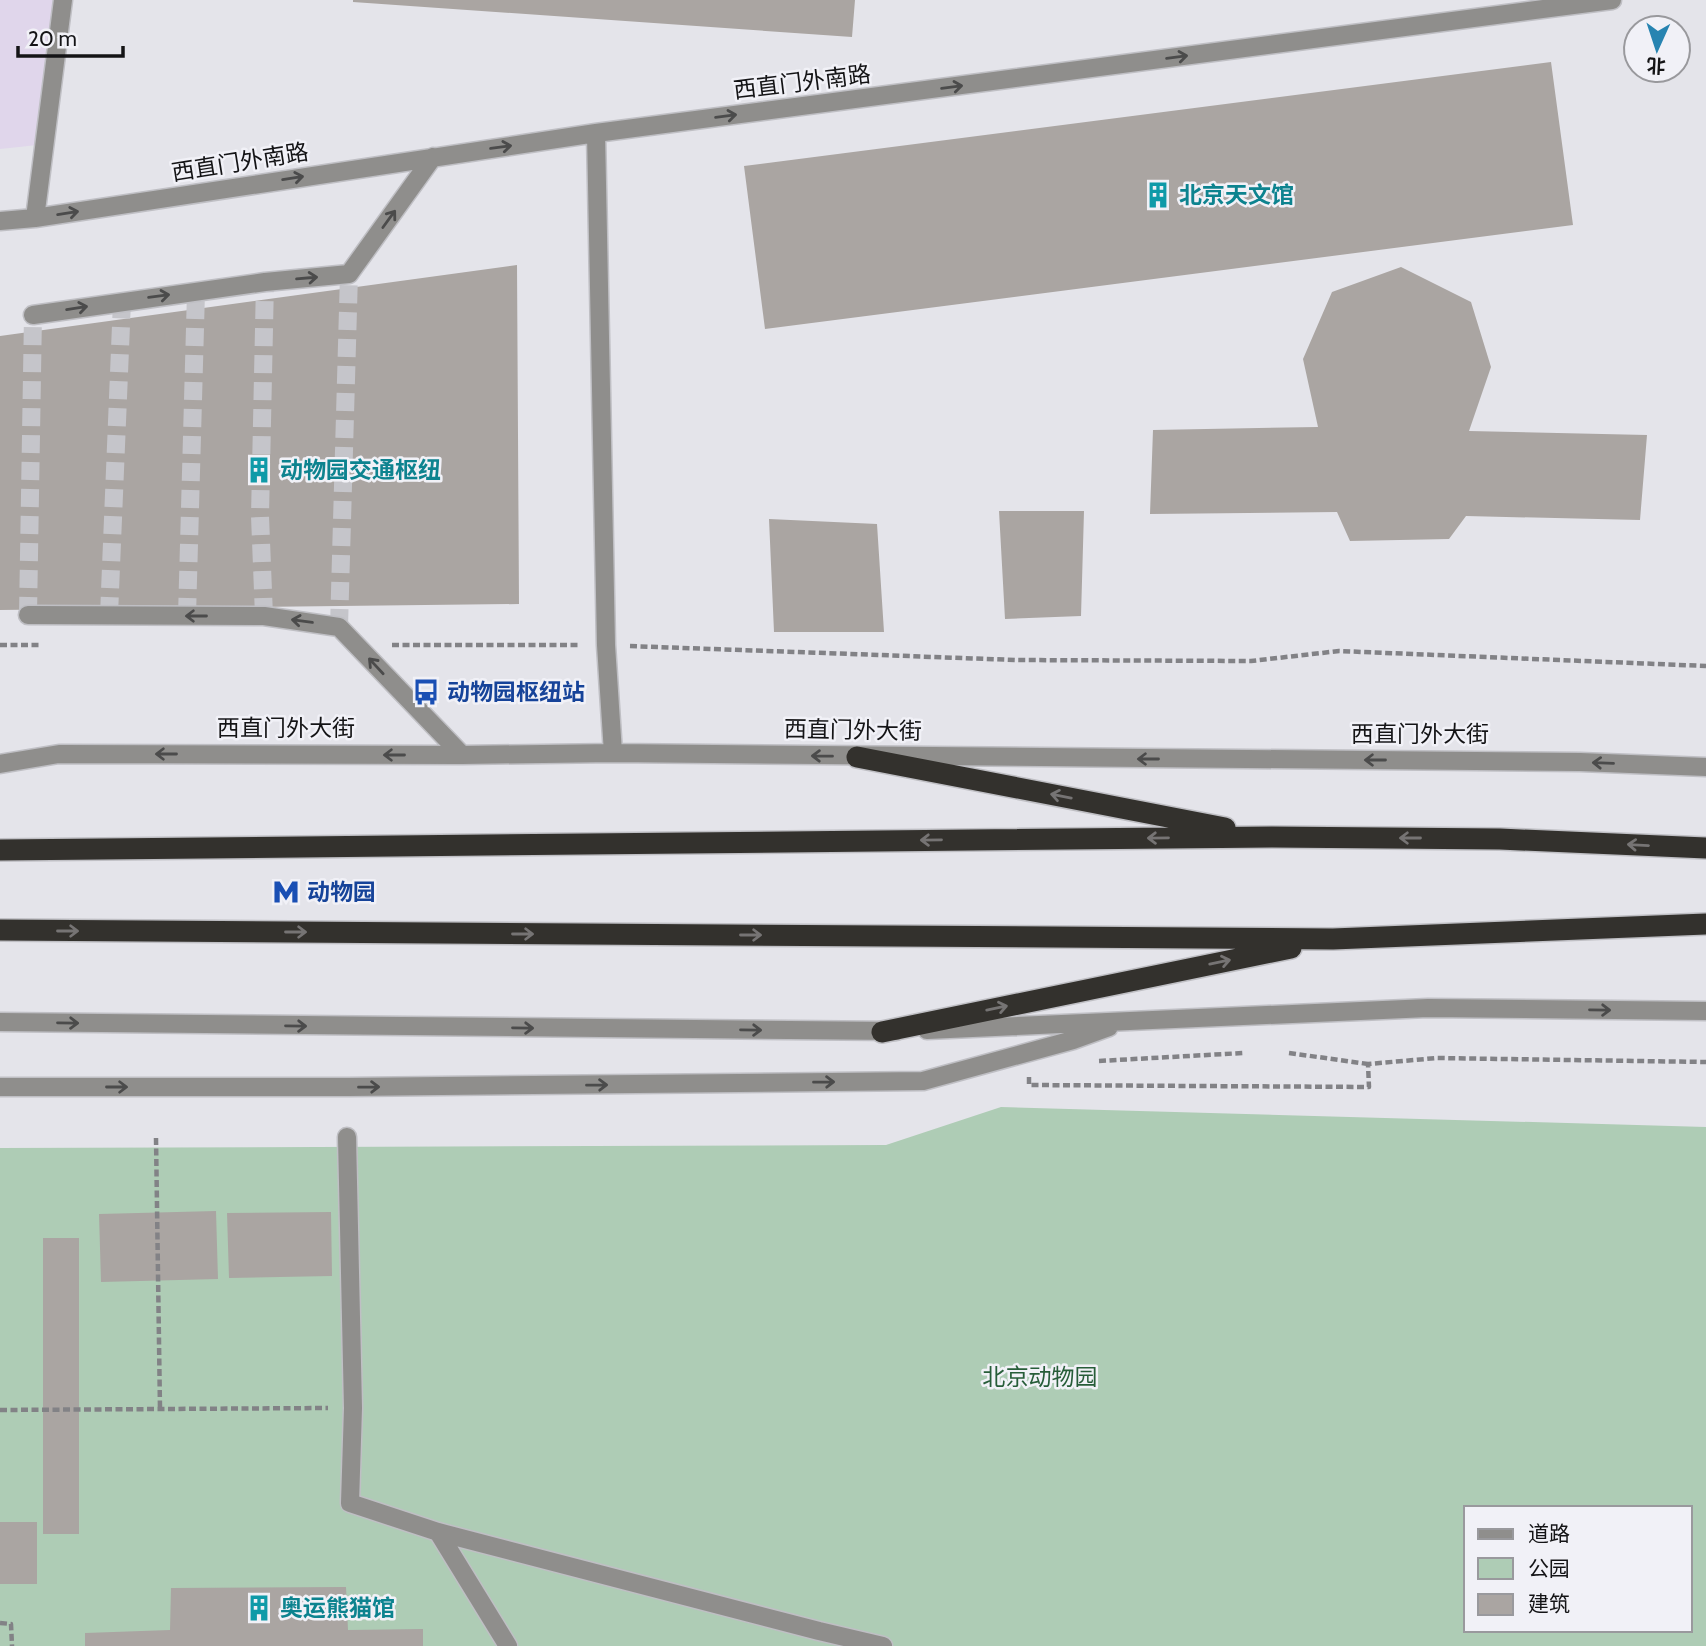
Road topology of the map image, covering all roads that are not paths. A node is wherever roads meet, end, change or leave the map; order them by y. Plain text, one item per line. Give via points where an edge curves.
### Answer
1 (63, 0) edge
2 (1612, 0) edge
3 (596, 134) junction
4 (433, 157) junction
5 (36, 218) junction
6 (0, 221) edge
7 (33, 315) dead end
8 (28, 615) dead end
9 (613, 753) junction
10 (0, 754) edge
11 (60, 754) junction
12 (462, 755) junction
13 (857, 757) junction
14 (0, 764) edge
15 (1706, 767) edge
16 (1272, 837) junction
17 (1706, 848) edge
18 (0, 850) edge
19 (1706, 924) edge
20 (0, 930) edge
21 (1333, 939) junction
22 (1706, 1011) edge
23 (1126, 1021) junction
24 (0, 1023) edge
25 (882, 1032) junction
26 (0, 1087) edge
27 (347, 1137) dead end
28 (438, 1532) junction
29 (508, 1646) edge
30 (883, 1646) edge

1 - 5 street
3 -> 2 street, 西直门外南路
4 -> 3 street, 西直门外南路
3 - 9 street via 606,645
5 -> 4 street, 西直门外南路
7 -> 4 street via 349,274
5 - 6 street, 西直门外南路
12 -> 8 street via 339,626 264,616
9 - 12 street, 西直门外大街
13 -> 9 street, 西直门外大街
10 - 11 street
12 -> 11 street, 西直门外大街
11 - 14 street, 西直门外大街
15 -> 13 street, 西直门外大街 via 1580,762
16 -> 13 highway
17 -> 16 highway via 1500,839
16 -> 18 highway
19 - 21 highway
20 -> 21 highway
25 -> 21 highway
23 -> 22 street via 1428,1008
23 - 25 street
26 -> 23 street via 923,1081
24 -> 25 street
27 - 28 street via 353,1408 350,1503
28 - 29 street
28 - 30 street

